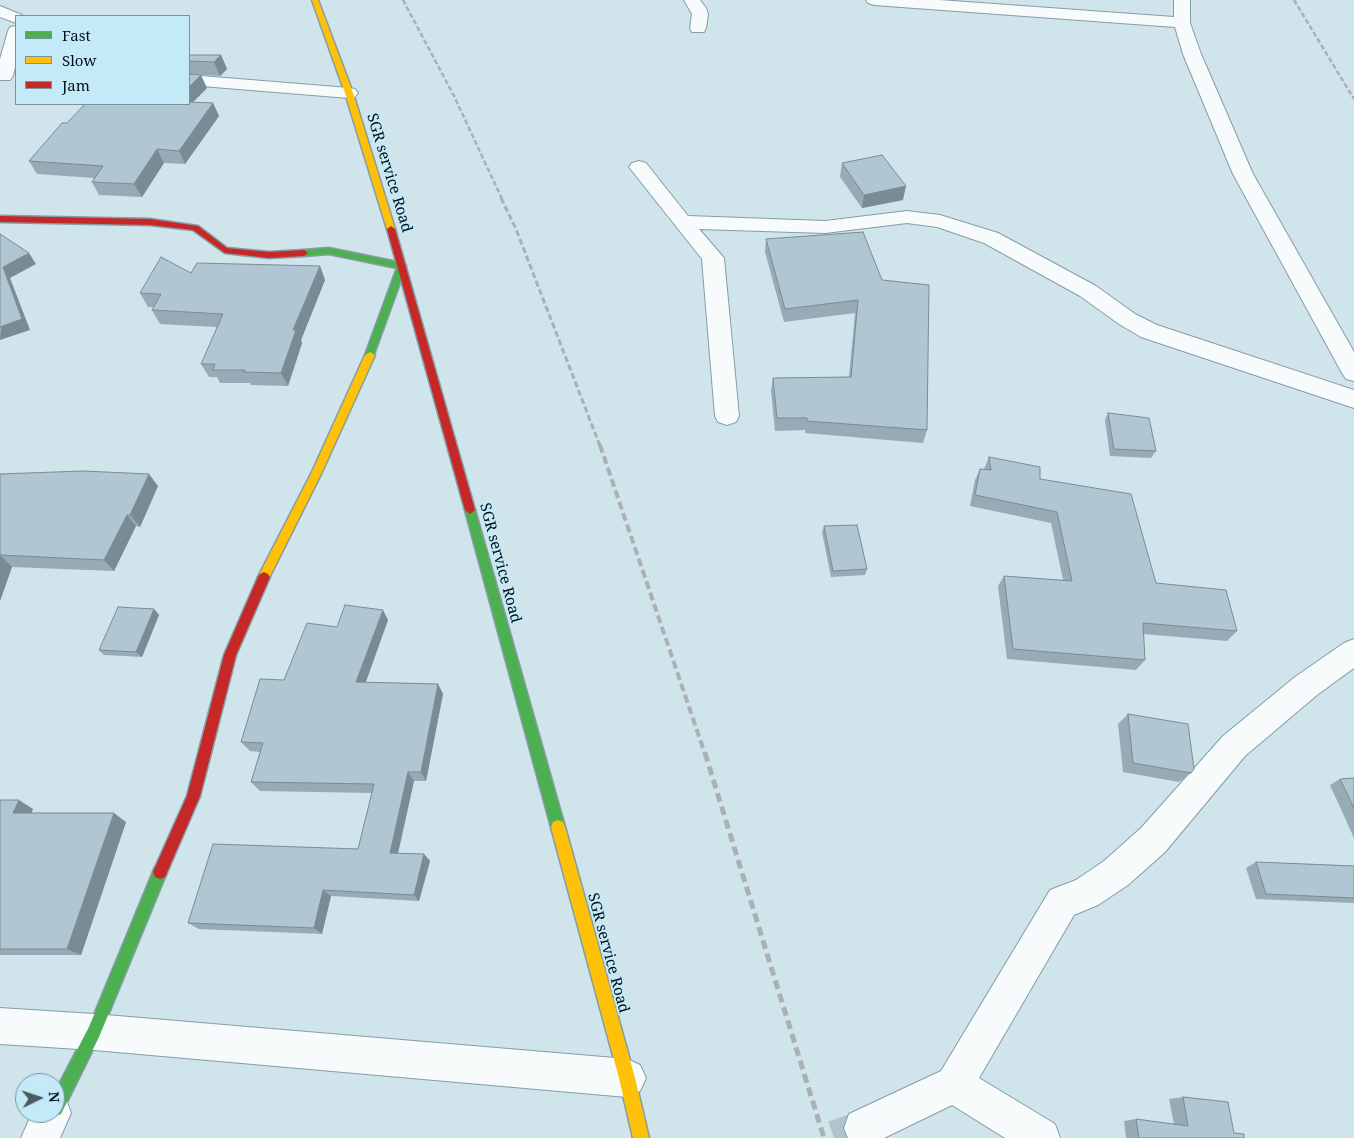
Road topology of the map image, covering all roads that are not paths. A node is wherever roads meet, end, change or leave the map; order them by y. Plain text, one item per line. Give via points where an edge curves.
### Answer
1 (315, 0) edge
2 (692, 0) edge
3 (874, 0) edge
4 (1182, 0) edge
5 (0, 11) edge
6 (15, 18) edge
7 (1182, 23) junction
8 (698, 28) dead end
9 (15, 36) edge
10 (7, 76) edge
11 (190, 80) edge
12 (348, 93) junction
13 (639, 167) dead end
14 (0, 219) edge
15 (682, 222) junction
16 (402, 266) junction
17 (1354, 373) edge
18 (1354, 399) edge
19 (727, 416) dead end
20 (1354, 652) edge
21 (0, 1026) edge
22 (94, 1032) junction
23 (627, 1078) junction
24 (954, 1084) junction
25 (65, 1089) edge
26 (47, 1123) edge
27 (863, 1128) tunnel mouth
28 (40, 1138) edge
29 (640, 1138) edge
30 (1041, 1138) edge

1 - 12 street, SGR service Road
2 - 8 street via 700,14
3 - 7 street
4 - 7 street
5 - 6 street
7 - 17 street via 1243,174
9 - 10 street
11 - 12 street
12 - 16 street, SGR service Road
13 - 15 street
14 - 16 street via 150,222 195,228 225,250 269,255 329,251
15 - 18 street via 825,227 906,217 940,221 992,238 1088,290 1149,331
15 - 19 street via 713,258
16 - 22 street via 373,348 230,655 193,796 148,896
16 - 23 street, SGR service Road
20 - 24 street via 1306,686 1234,746 1153,840 1116,873 1086,893 1062,902
21 - 22 street
22 - 23 street
22 - 25 street
23 - 29 street, SGR service Road
24 - 27 street
24 - 30 street
26 - 28 street

